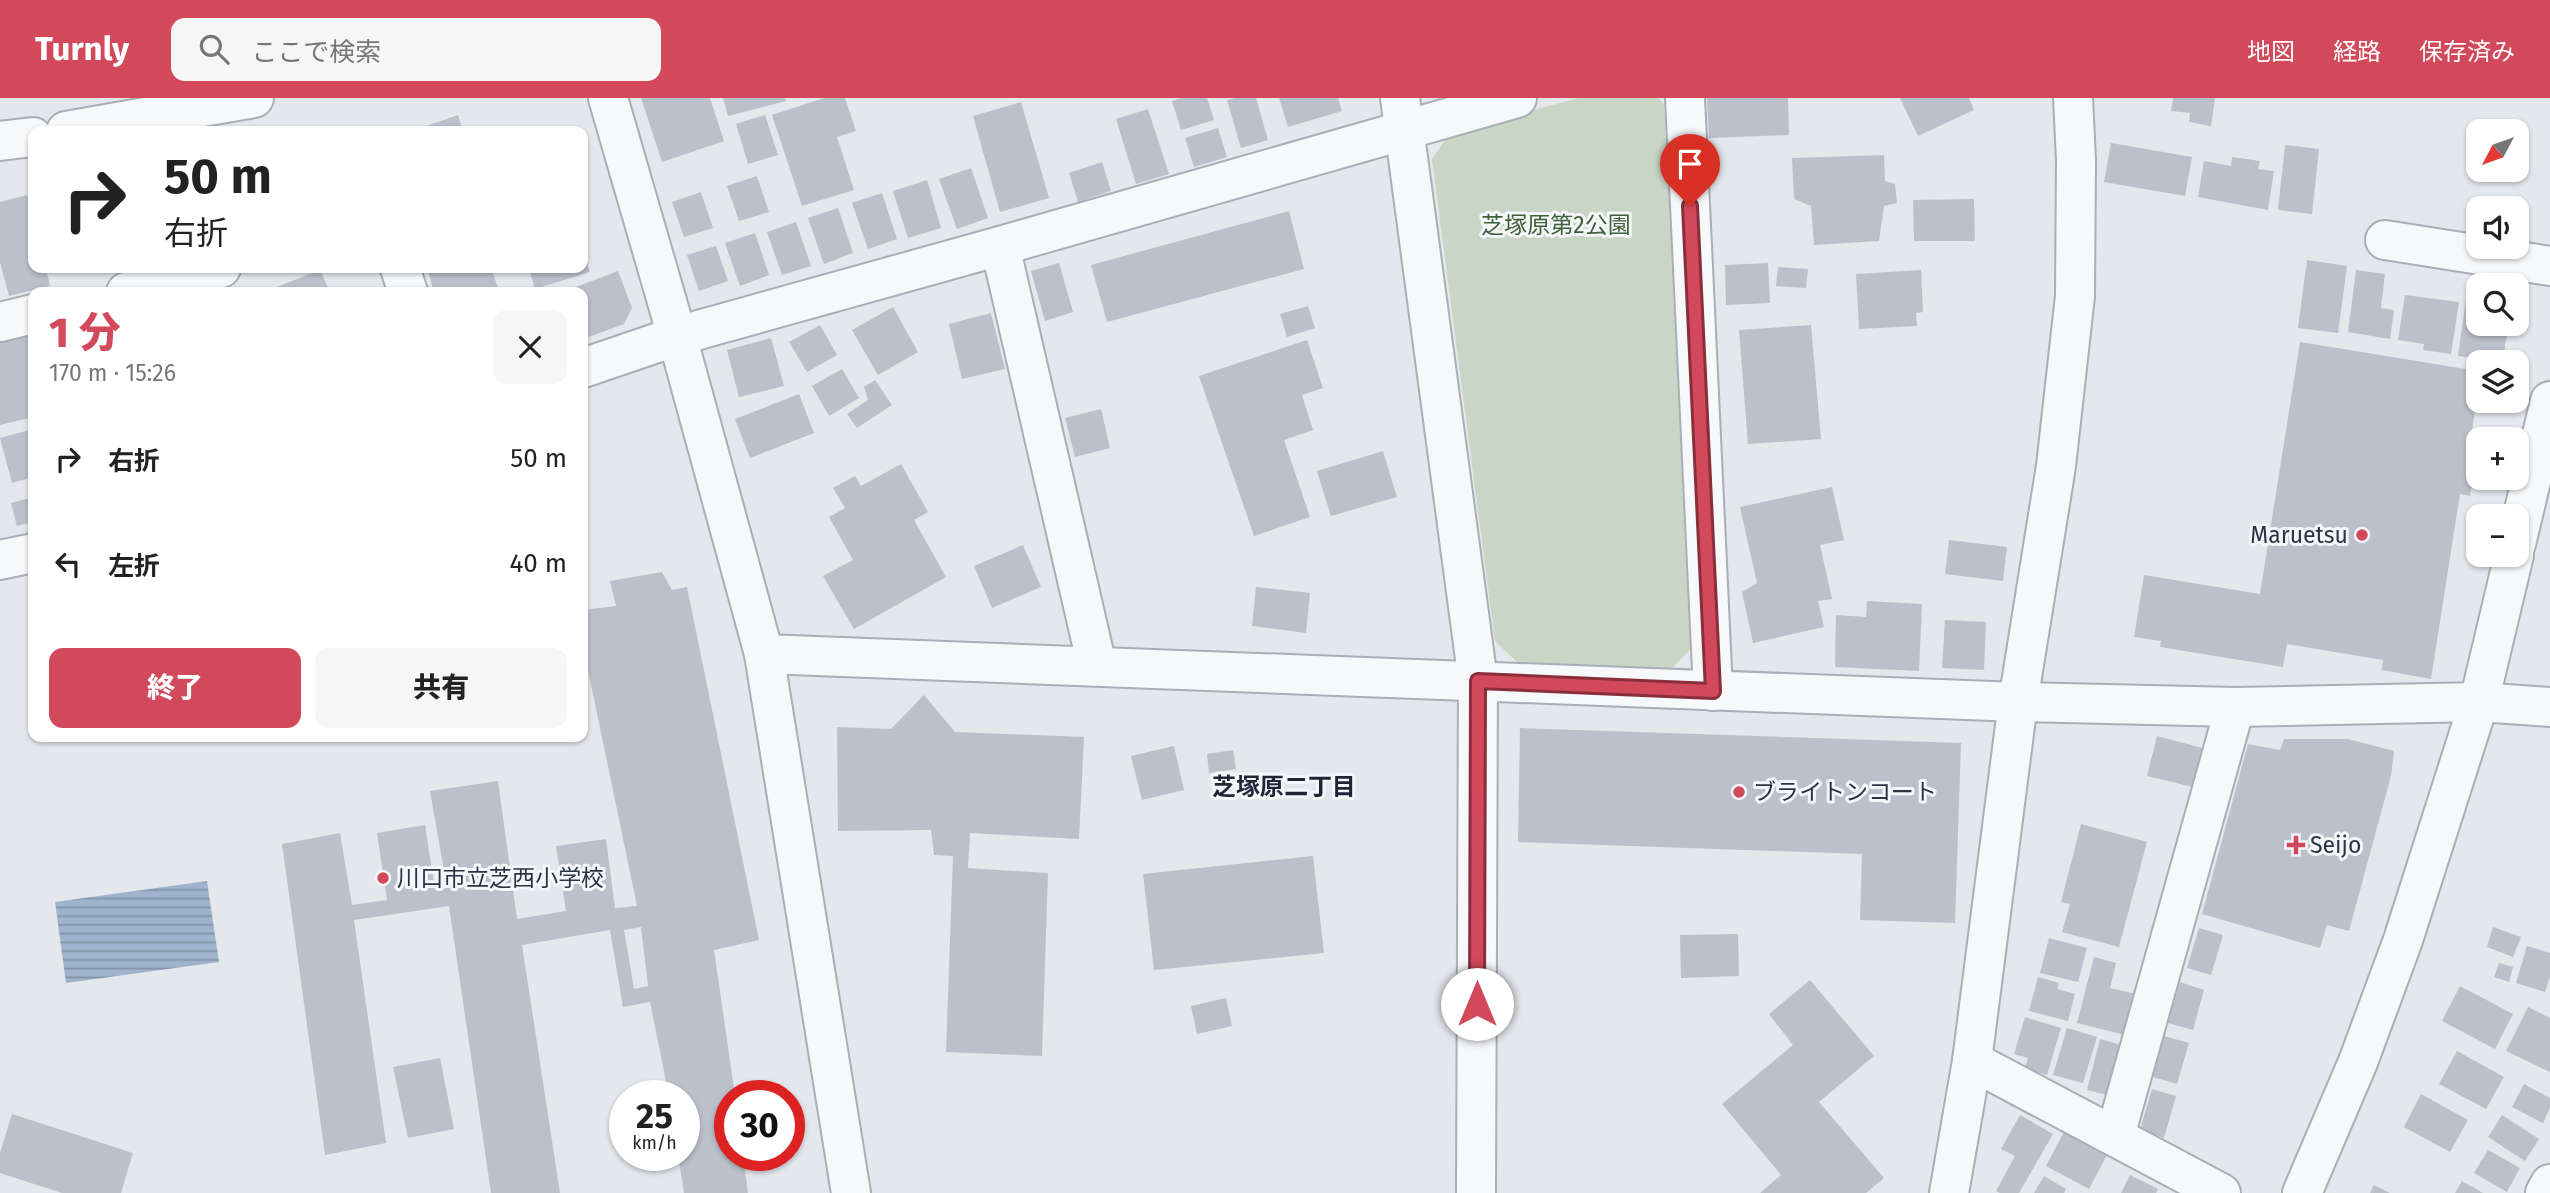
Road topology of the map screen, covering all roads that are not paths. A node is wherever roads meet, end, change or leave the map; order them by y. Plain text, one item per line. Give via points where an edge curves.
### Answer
1 (254, 98) edge
2 (608, 98) edge
3 (1517, 98) edge
4 (1685, 98) edge
5 (2073, 98) edge
6 (1402, 114) edge
7 (94, 126) edge
8 (28, 138) edge
9 (0, 141) edge
10 (2385, 240) dead end
11 (1000, 246) junction
12 (2550, 266) edge
13 (201, 273) edge
14 (146, 287) edge
15 (28, 315) edge
16 (0, 322) edge
17 (677, 335) junction
18 (588, 366) edge
19 (2550, 401) edge
20 (2526, 504) edge
21 (28, 554) edge
22 (0, 560) edge
23 (2511, 567) edge
24 (764, 654) junction
25 (1097, 666) junction
26 (1478, 681) junction
27 (1713, 691) junction
28 (2018, 702) junction
29 (2479, 702) junction
30 (2235, 707) junction
31 (2550, 707) edge
32 (1972, 1061) junction
33 (2115, 1136) junction
34 (2550, 1184) edge
35 (850, 1193) edge
36 (1476, 1193) edge
37 (1949, 1193) edge
38 (2221, 1193) edge
39 (2302, 1193) edge
40 (2545, 1193) edge

1 - 7 street
2 - 17 street
3 - 6 street
4 - 27 street
5 - 28 street via 2075,296 2056,466
6 - 11 street
6 - 26 street
8 - 9 street
10 - 12 street
11 - 17 street
11 - 25 street
13 - 14 street
15 - 16 street
17 - 18 street
17 - 24 street
19 - 20 street
21 - 22 street
23 - 29 street
24 - 25 street
24 - 35 street
25 - 26 street
26 - 27 street
26 - 36 street
27 - 28 street
28 - 30 street
28 - 32 street
29 - 30 street
29 - 31 street
29 - 39 street via 2399,953
30 - 33 street
32 - 33 street
32 - 37 street
33 - 38 street
34 - 40 street

